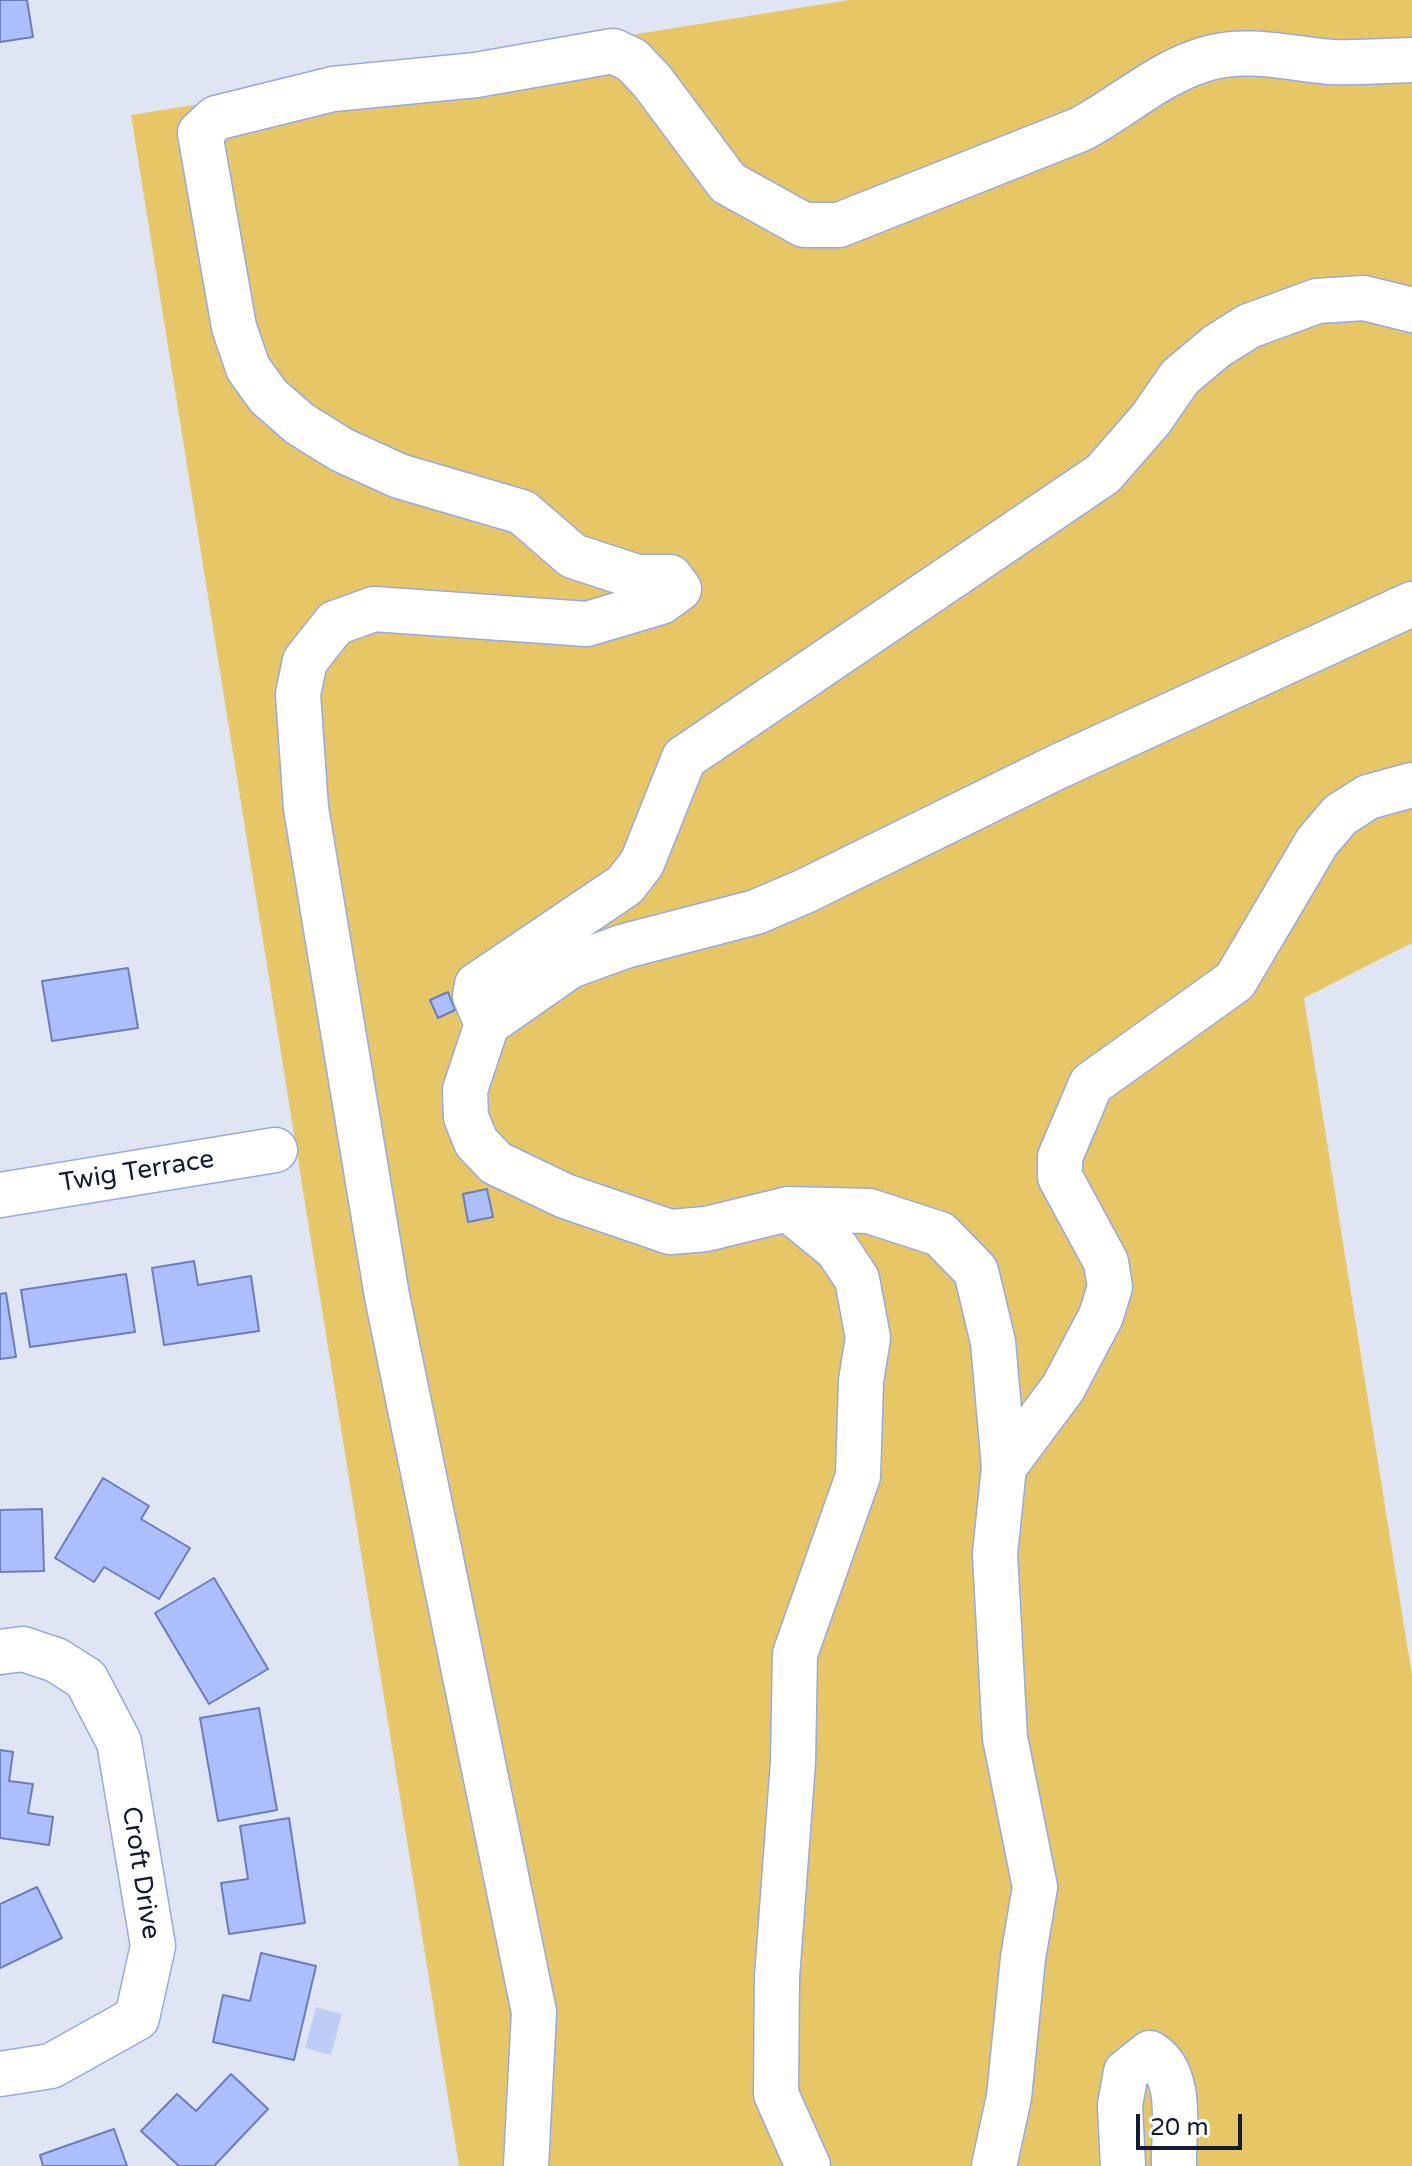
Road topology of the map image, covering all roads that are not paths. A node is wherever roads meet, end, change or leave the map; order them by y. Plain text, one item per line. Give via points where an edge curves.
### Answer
1 (1412, 60) edge
2 (1412, 310) edge
3 (1412, 604) edge
4 (1412, 785) edge
5 (487, 1024) junction
6 (275, 1150) dead end
7 (0, 1195) edge
8 (788, 1209) junction
9 (1004, 1467) junction
10 (0, 1652) edge
11 (0, 2074) edge
12 (526, 2166) edge
13 (808, 2166) edge
14 (994, 2166) edge
15 (1123, 2166) edge
16 (1174, 2166) edge

1 - 12 street via 1211,57 1164,75 1081,129 839,225 804,225 728,183 652,81 632,60 613,51 476,75 333,89 216,118 200,133 234,327 248,368 268,396 342,450 399,476 522,512 573,556 637,577 670,577 679,589 661,602 587,624 374,609 335,623 305,661 298,694 306,808 387,1296 534,2012
2 - 5 street via 1364,298 1317,301 1249,326 1217,346 1180,377 1103,474 684,758 642,863 625,885 477,985 475,996
3 - 5 street via 1057,767 805,891 756,912 570,966
4 - 9 street via 1368,797 1340,815 1317,842 1235,981 1091,1084 1060,1157 1060,1177 1106,1262 1110,1287 1101,1316 1063,1388
5 - 8 street via 465,1090 466,1117 476,1142 496,1163 565,1196 670,1232
6 - 7 street, Twig Terrace
8 - 9 street via 841,1209 892,1217 940,1234 968,1261 976,1271 993,1342
8 - 13 street via 837,1249 857,1279 868,1338 858,1476 795,1654 793,1762 777,1977 776,2094
9 - 14 street via 995,1554 1005,1738 1035,1887 1009,2097
10 - 11 street, Croft Drive via 23,1649 56,1660 86,1679 119,1742 153,1946 137,2018 51,2066
15 - 16 street via 1120,2105 1126,2072 1150,2053 1162,2060 1172,2085

